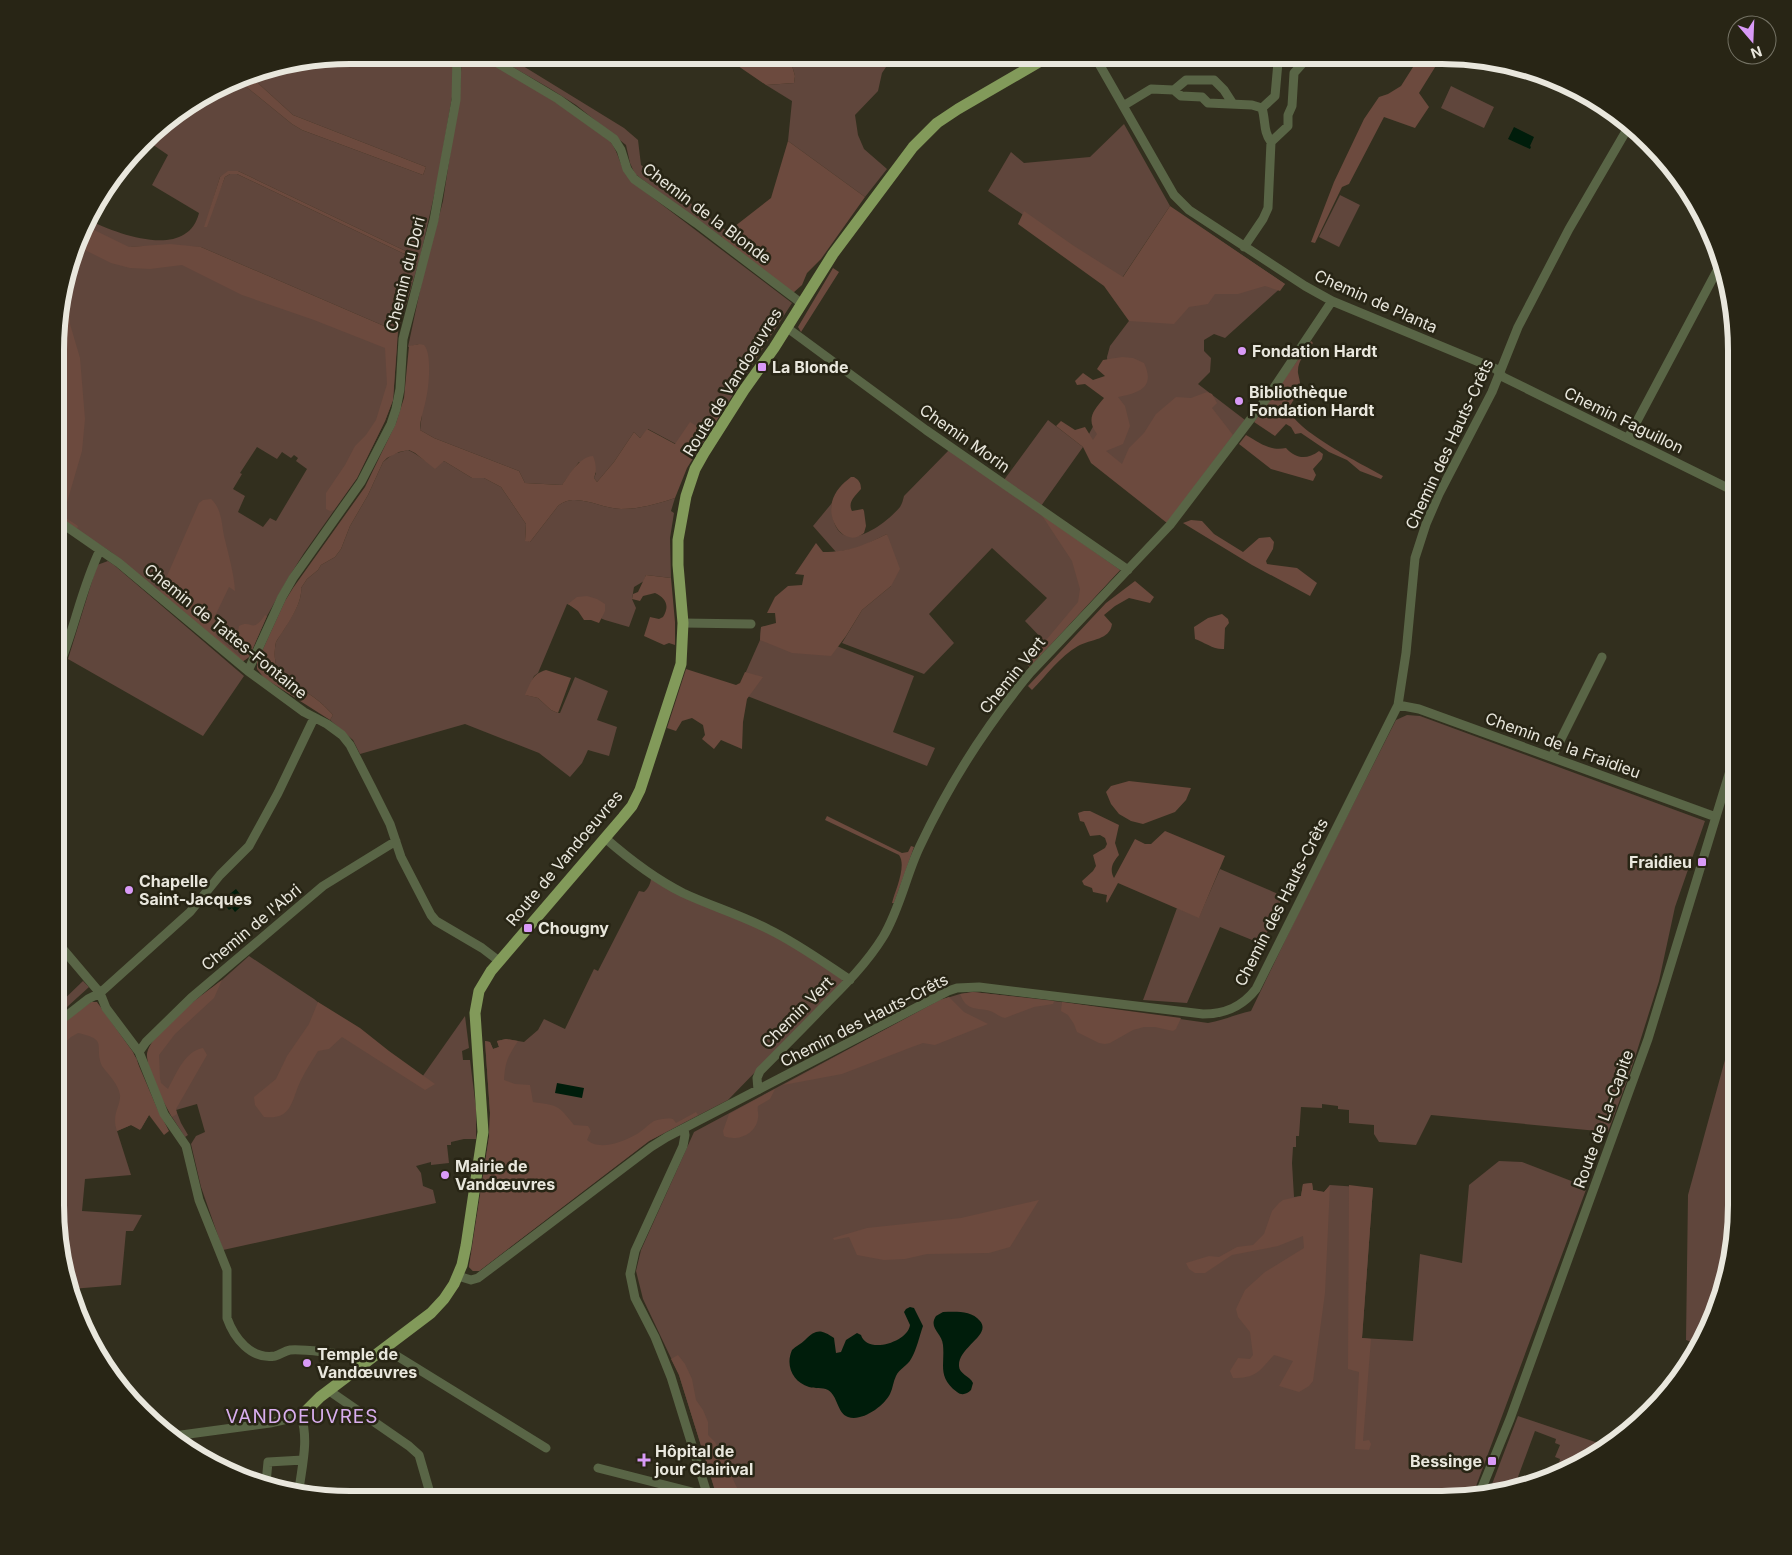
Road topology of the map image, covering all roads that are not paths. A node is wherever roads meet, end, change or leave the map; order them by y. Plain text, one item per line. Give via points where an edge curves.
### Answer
1 (457, 64) edge
2 (499, 64) edge
3 (1036, 64) edge
4 (1099, 64) edge
5 (1279, 64) edge
6 (1302, 64) edge
7 (1174, 90) junction
8 (1233, 104) junction
9 (1123, 106) junction
10 (1262, 108) junction
11 (1626, 131) edge
12 (1271, 142) junction
13 (1244, 247) junction
14 (1717, 270) edge
15 (1332, 301) junction
16 (801, 304) junction
17 (786, 327) junction
18 (1500, 373) junction
19 (1628, 438) junction
20 (1728, 488) edge
21 (64, 525) edge
22 (100, 550) junction
23 (1128, 570) junction
24 (683, 623) junction
25 (751, 624) dead end
26 (66, 648) joint
27 (64, 653) edge
28 (1602, 657) dead end
29 (248, 671) junction
30 (1398, 705) junction
31 (314, 718) junction
32 (1552, 757) junction
33 (1728, 787) edge
34 (1716, 817) junction
35 (605, 838) junction
36 (396, 841) junction
37 (64, 950) edge
38 (500, 961) junction
39 (850, 980) junction
40 (100, 993) junction
41 (64, 1018) edge
42 (139, 1052) junction
43 (758, 1090) junction
44 (684, 1129) junction
45 (458, 1276) junction
46 (384, 1348) junction
47 (360, 1366) junction
48 (328, 1390) junction
49 (301, 1416) junction
50 (180, 1435) edge
51 (546, 1448) dead end
52 (303, 1460) junction
53 (598, 1468) dead end
54 (266, 1479) edge
55 (299, 1487) edge
56 (1482, 1489) edge
57 (429, 1491) edge
58 (683, 1491) edge
59 (707, 1491) edge

1 - 29 street, Chemin du Dori via 456,100 434,220 403,339 396,410 361,482 286,591
2 - 16 street, Chemin de la Blonde via 558,99 614,139 634,179
3 - 16 main road, Route de Vandoeuvres via 958,108 927,132 869,203
4 - 9 street, Chemin de Planta
5 - 10 street via 1275,96
6 - 12 street via 1294,73 1288,126
7 - 8 street via 1181,96 1202,97 1208,103
7 - 8 street via 1186,80 1214,80
7 - 9 street via 1151,89
8 - 10 street via 1252,104
9 - 13 street, Chemin de Planta via 1174,195 1189,210
10 - 12 street via 1265,134
11 - 18 street, Chemin des Hauts-Crêts via 1569,229 1518,327
12 - 13 street via 1268,208
13 - 15 street, Chemin de Planta
14 - 19 street
15 - 18 street, Chemin de Planta via 1496,368
15 - 23 street, Chemin Vert via 1269,396 1170,525
16 - 17 main road, Route de Vandoeuvres
17 - 23 street, Chemin Morin via 926,430
17 - 24 main road, Route de Vandoeuvres via 704,453 689,485 678,540
18 - 19 street, Chemin Faguillon
18 - 30 street, Chemin des Hauts-Crêts via 1439,494 1415,558
19 - 20 street, Chemin Faguillon
21 - 22 street, Chemin de Tattes-Fontaine
22 - 26 street via 91,568
22 - 29 street, Chemin de Tattes-Fontaine
23 - 39 street, Chemin Vert via 1030,673 983,736 931,823 883,937
24 - 25 street
24 - 35 main road, Route de Vandoeuvres via 680,673 643,781 632,806
26 - 27 street
28 - 32 street
29 - 31 street, Chemin de Tattes-Fontaine
30 - 32 street, Chemin de la Fraidieu
30 - 43 street, Chemin des Hauts-Crêts via 1256,989 1242,1004 1222,1012 1203,1014 978,986 957,988
31 - 36 street, Chemin de Tattes-Fontaine via 335,730 350,744
31 - 40 street via 249,846 190,912
32 - 34 street, Chemin de la Fraidieu
33 - 34 street, Route de La-Capite
34 - 56 street, Route de La-Capite via 1648,1039
35 - 38 main road, Route de Vandoeuvres
35 - 39 street via 669,885 795,943
36 - 38 street, Chemin de Tattes-Fontaine via 433,918
36 - 42 street, Chemin de l'Abri via 323,886 191,998
37 - 40 street
38 - 45 main road, Route de Vandoeuvres via 482,985 476,1005 474,1024 483,1132
39 - 43 street, Chemin Vert via 760,1071
40 - 41 street
40 - 42 street via 106,1008
42 - 47 street via 164,1114 186,1146 199,1200 227,1270 227,1318 240,1341 258,1354 276,1356 287,1350 302,1350 350,1357
43 - 44 street, Chemin des Hauts-Crêts
44 - 45 street, Chemin des Hauts-Crêts via 651,1146 478,1278 471,1280
44 - 59 street via 683,1146 635,1252 630,1274 635,1298 671,1377
45 - 46 main road, Route de Vandoeuvres via 438,1306
46 - 47 main road, Route de Vandoeuvres
46 - 51 street
47 - 48 main road, Route de Vandoeuvres
48 - 49 main road, Route de Vandoeuvres
48 - 57 street via 419,1455
49 - 50 street
49 - 52 street via 305,1437
52 - 54 street via 268,1462
52 - 55 street
53 - 58 street

